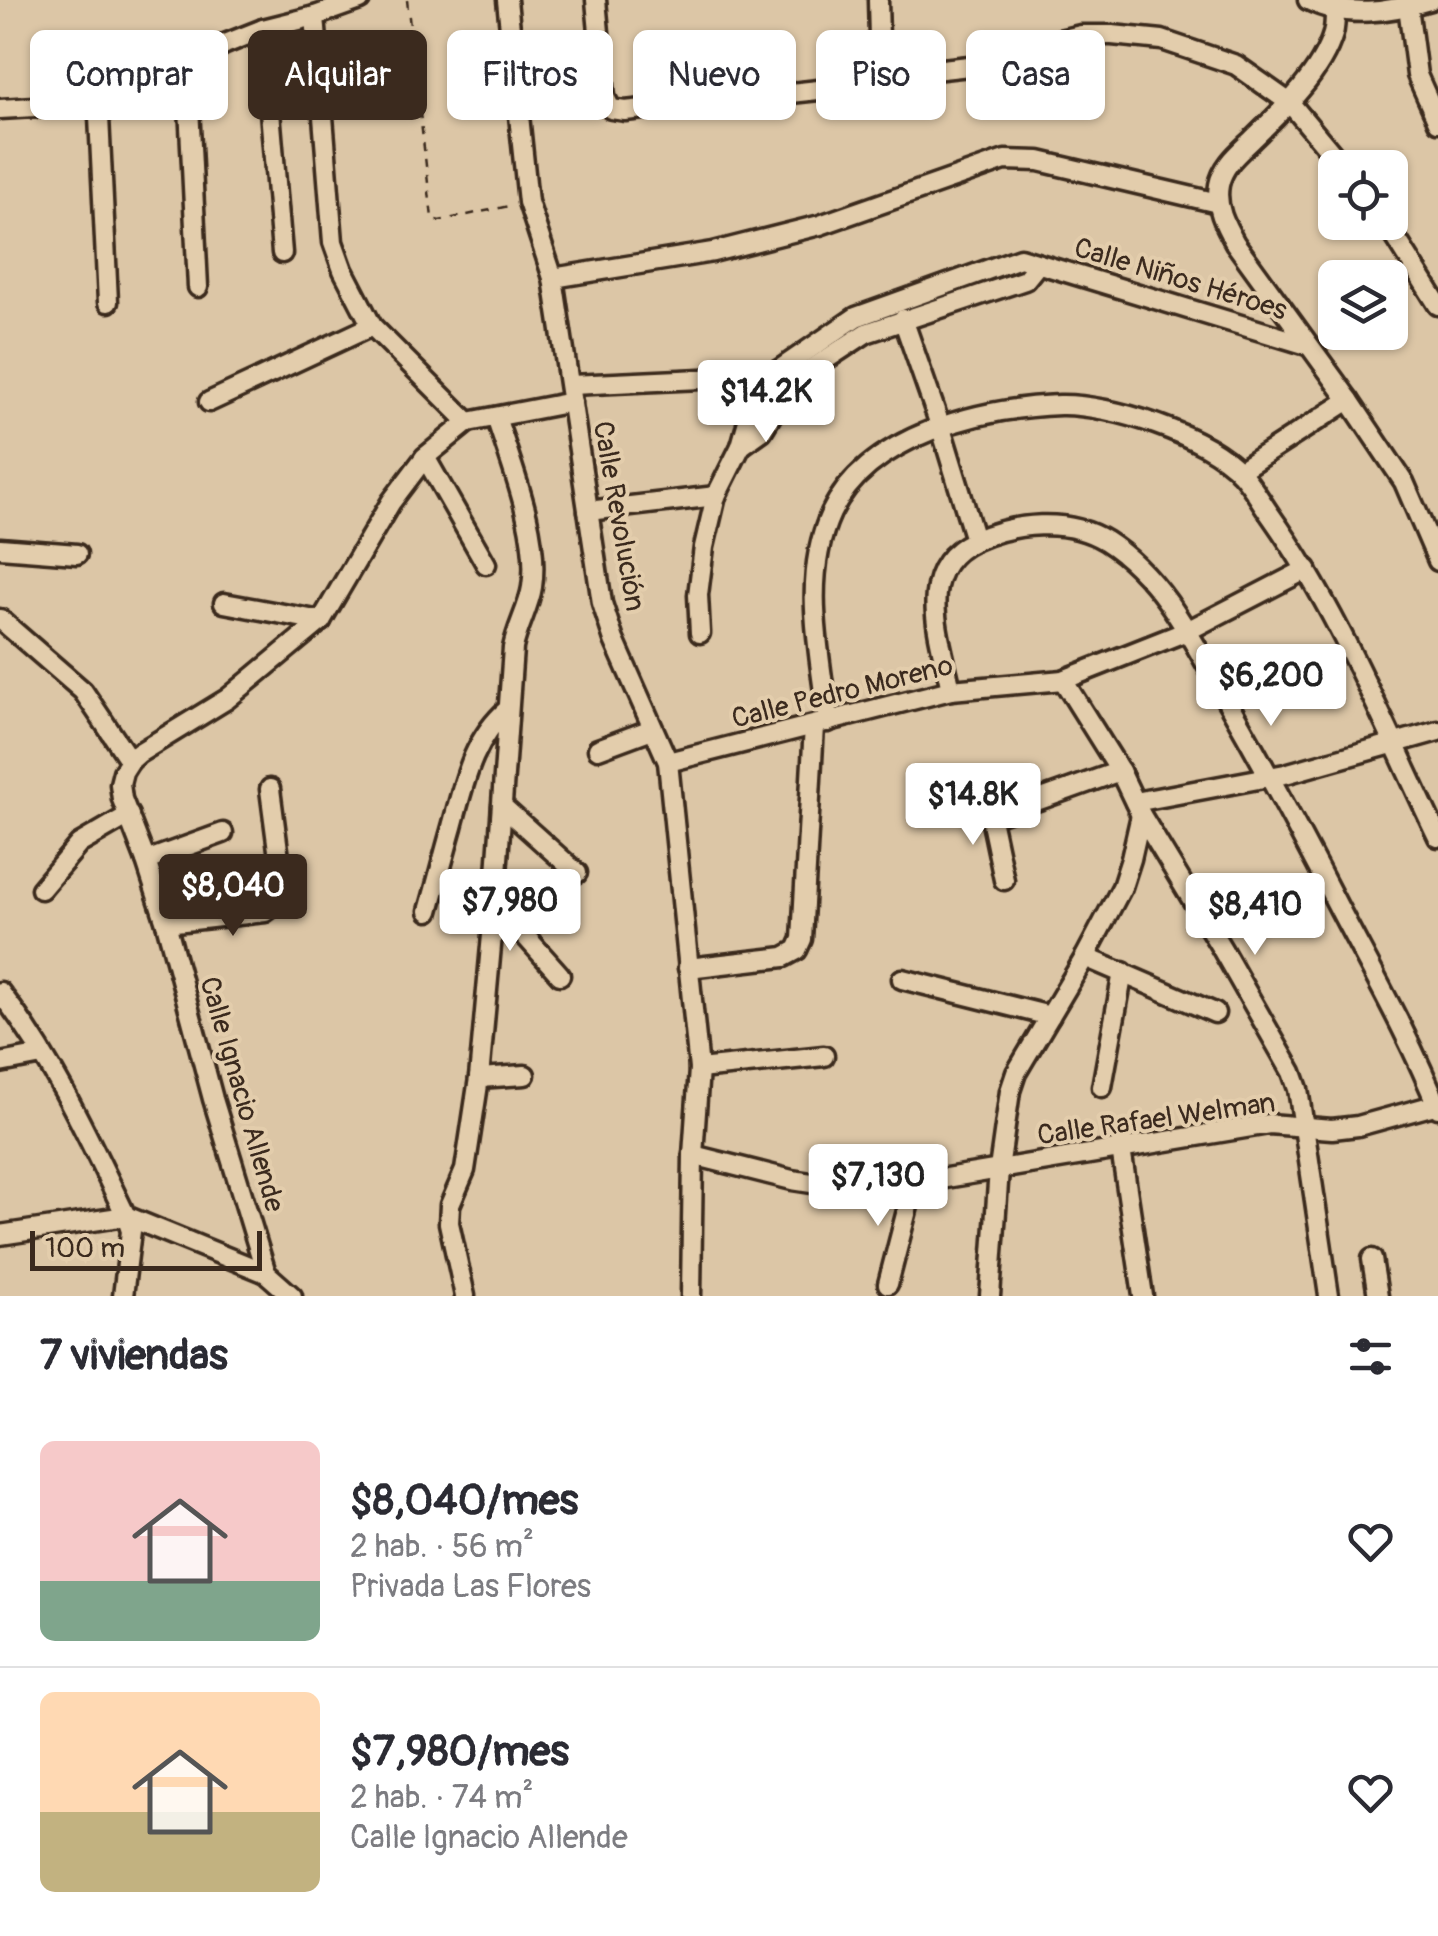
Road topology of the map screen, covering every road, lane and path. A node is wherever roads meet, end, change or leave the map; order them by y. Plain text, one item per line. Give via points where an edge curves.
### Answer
1 (360, 0) edge
2 (407, 0) edge
3 (508, 0) edge
4 (596, 0) edge
5 (878, 0) edge
6 (1308, 0) edge
7 (1430, 0) edge
8 (1408, 6) junction
9 (1335, 11) junction
10 (315, 16) junction
11 (263, 28) junction
12 (879, 30) edge
13 (228, 43) edge
14 (946, 68) edge
15 (816, 90) edge
16 (1290, 103) junction
17 (30, 107) edge
18 (0, 109) edge
19 (99, 120) edge
20 (190, 120) edge
21 (1438, 122) edge
22 (1329, 150) edge
23 (528, 202) junction
24 (1218, 203) junction
25 (1397, 240) edge
26 (282, 253) dead end
27 (1038, 264) junction
28 (552, 278) junction
29 (198, 287) dead end
30 (108, 302) dead end
31 (1438, 304) edge
32 (904, 319) junction
33 (372, 326) junction
34 (1307, 345) junction
35 (776, 372) junction
36 (571, 393) junction
37 (1349, 400) junction
38 (208, 402) dead end
39 (496, 417) junction
40 (468, 422) junction
41 (940, 425) junction
42 (741, 446) junction
43 (426, 458) junction
44 (1239, 471) junction
45 (716, 496) junction
46 (588, 511) junction
47 (975, 540) junction
48 (0, 548) edge
49 (77, 554) dead end
50 (1438, 560) edge
51 (486, 564) dead end
52 (1307, 569) junction
53 (224, 603) dead end
54 (0, 619) edge
55 (322, 620) junction
56 (1187, 631) junction
57 (700, 633) dead end
58 (1062, 680) junction
59 (951, 690) junction
60 (508, 709) junction
61 (822, 724) junction
62 (652, 728) junction
63 (1438, 731) edge
64 (1393, 744) junction
65 (598, 749) dead end
66 (130, 760) junction
67 (668, 762) junction
68 (1120, 771) junction
69 (1272, 777) junction
70 (270, 789) dead end
71 (502, 806) junction
72 (1138, 808) junction
73 (129, 816) junction
74 (223, 833) dead end
75 (1438, 837) edge
76 (146, 861) junction
77 (578, 873) dead end
78 (1004, 880) dead end
79 (41, 889) dead end
80 (495, 902) junction
81 (429, 911) dead end
82 (166, 923) junction
83 (1085, 957) junction
84 (688, 968) junction
85 (1123, 972) junction
86 (560, 974) dead end
87 (902, 979) dead end
88 (0, 992) edge
89 (1215, 1013) dead end
90 (1050, 1016) junction
91 (9, 1021) edge
92 (42, 1055) junction
93 (824, 1056) dead end
94 (0, 1062) edge
95 (698, 1069) junction
96 (525, 1075) dead end
97 (480, 1078) junction
98 (1102, 1087) dead end
99 (1438, 1106) edge
100 (1304, 1127) junction
101 (1121, 1149) junction
102 (694, 1155) junction
103 (1000, 1170) junction
104 (913, 1187) junction
105 (126, 1216) junction
106 (0, 1234) edge
107 (1372, 1259) dead end
108 (266, 1273) junction
109 (888, 1284) dead end
110 (123, 1296) edge
111 (292, 1296) edge
112 (466, 1296) edge
113 (691, 1296) edge
114 (990, 1296) edge
115 (1143, 1296) edge
116 (1329, 1296) edge
117 (1378, 1296) edge

1 - 10 street
2 - 23 path via 432,218
3 - 23 street, Calle Revolución
4 - 15 street via 611,109
5 - 12 street
6 - 9 street
7 - 8 street
8 - 9 street
8 - 21 street via 1417,75
9 - 16 street via 1321,60
10 - 11 street
10 - 33 street via 333,242
11 - 13 street
11 - 26 street
14 - 16 street via 996,62 1082,35 1162,40 1236,66
16 - 22 street
16 - 24 street via 1228,164
17 - 18 street
19 - 30 street
20 - 29 street
23 - 28 street, Calle Revolución
24 - 28 street via 1039,161 1004,160 820,225 713,252
24 - 34 street via 1224,224
25 - 31 street
27 - 32 street, Calle Niños Héroes via 1025,280
27 - 34 street, Calle Niños Héroes
27 - 35 street, Calle Niños Héroes via 1020,258 856,317
28 - 36 street, Calle Revolución
32 - 41 street
32 - 42 street, Calle Niños Héroes via 866,333 801,376 762,431
33 - 38 street
33 - 40 street
34 - 37 street
35 - 36 street
35 - 42 street, Calle Niños Héroes
36 - 39 street
36 - 46 street, Calle Revolución
37 - 44 street
37 - 50 street via 1404,482
39 - 40 street
39 - 60 street via 524,503 533,585 517,627
40 - 43 street
41 - 44 street via 1062,405 1109,412 1162,424
41 - 47 street
41 - 61 street via 869,466 832,511 816,566
42 - 45 street, Calle Niños Héroes
43 - 51 street
43 - 55 street via 391,502
44 - 52 street
45 - 46 street
45 - 57 street, Calle Niños Héroes via 698,596
46 - 62 street, Calle Revolución via 602,603
47 - 56 street via 1020,526 1102,538 1131,558
47 - 59 street via 951,554 934,593
48 - 49 street
52 - 56 street, Calle Pedro Moreno
52 - 64 street
53 - 55 street
54 - 66 street via 82,691
55 - 66 street via 227,699
56 - 58 street, Calle Pedro Moreno
56 - 69 street
58 - 59 street, Calle Pedro Moreno
58 - 68 street
59 - 61 street, Calle Pedro Moreno
60 - 71 street
60 - 81 street via 468,766
61 - 67 street, Calle Pedro Moreno
61 - 84 street via 797,950
62 - 65 street
62 - 67 street, Calle Revolución
63 - 64 street
64 - 69 street
64 - 75 street
66 - 73 street, Calle Ignacio Allende via 120,784
67 - 84 street, Calle Revolución
68 - 72 street
68 - 78 street via 994,816
69 - 72 street
69 - 99 street
70 - 82 street via 283,888 278,903 265,912
71 - 77 street
71 - 80 street
72 - 83 street via 1132,859
72 - 100 street via 1292,1072
73 - 76 street, Calle Ignacio Allende
73 - 79 street via 79,844
74 - 76 street
76 - 82 street, Calle Ignacio Allende
80 - 86 street
80 - 97 street
82 - 108 street, Calle Ignacio Allende
83 - 85 street
83 - 90 street
84 - 95 street, Calle Revolución
85 - 89 street
85 - 98 street
87 - 90 street
88 - 91 street
90 - 103 street via 1010,1091
91 - 92 street
92 - 94 street
92 - 105 street
93 - 95 street
95 - 102 street, Calle Revolución
96 - 97 street
97 - 112 street via 465,1170 450,1205
99 - 100 street, Calle Rafael Welman via 1358,1126
100 - 101 street, Calle Rafael Welman via 1269,1124
100 - 116 street
101 - 103 street, Calle Rafael Welman
101 - 115 street
102 - 104 street, Calle Rafael Welman via 870,1192
102 - 113 street, Calle Revolución
103 - 104 street, Calle Rafael Welman
103 - 114 street
104 - 109 street
105 - 106 street
105 - 108 street
105 - 110 street via 131,1231
107 - 117 street
108 - 111 street

